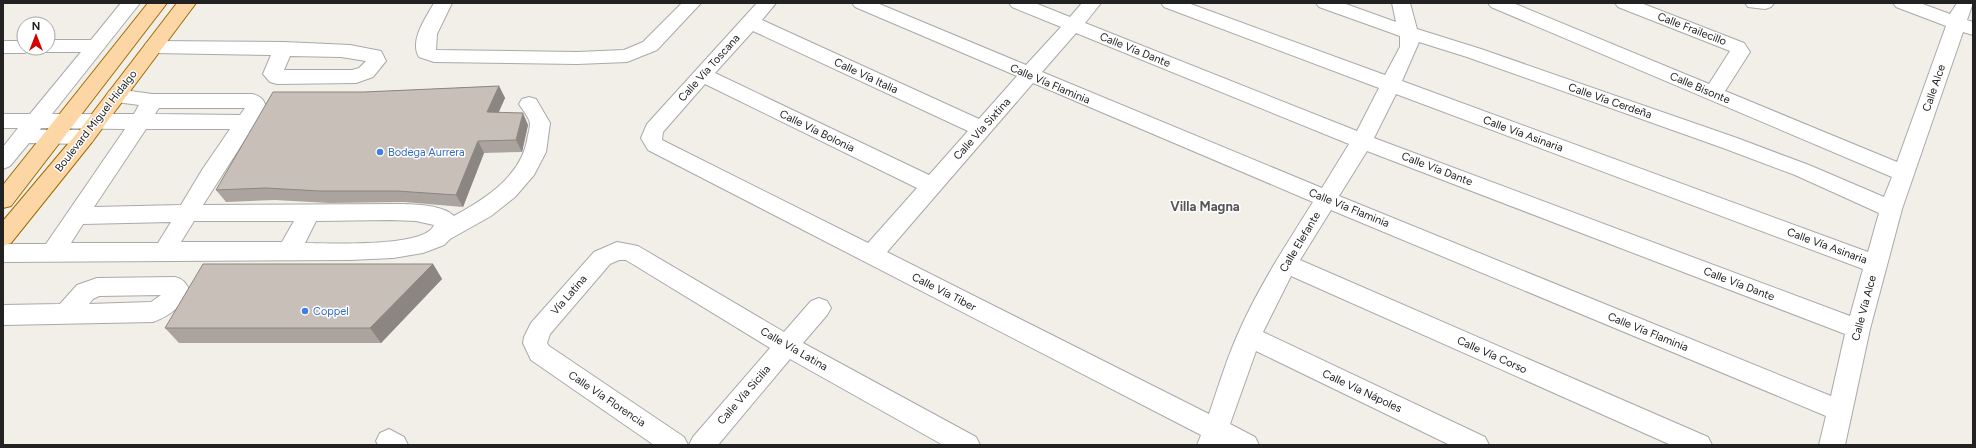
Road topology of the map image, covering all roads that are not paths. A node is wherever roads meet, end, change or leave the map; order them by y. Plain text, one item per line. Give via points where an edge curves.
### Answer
1 (131, 3) edge
2 (158, 3) edge
3 (187, 3) edge
4 (442, 3) edge
5 (692, 3) edge
6 (767, 3) edge
7 (861, 3) edge
8 (1018, 3) edge
9 (1092, 3) edge
10 (1170, 3) edge
11 (1325, 3) edge
12 (1401, 3) edge
13 (1498, 3) edge
14 (1624, 3) edge
15 (1902, 3) edge
16 (1934, 3) edge
17 (1527, 8) edge
18 (1966, 17) edge
19 (750, 22) junction
20 (1074, 26) junction
21 (1410, 33) junction
22 (56, 46) edge
23 (96, 46) junction
24 (3, 47) edge
25 (16, 47) edge
26 (153, 47) junction
27 (284, 48) dead end
28 (702, 75) junction
29 (1030, 76) junction
30 (1391, 86) junction
31 (1713, 93) junction
32 (116, 96) junction
33 (150, 101) junction
34 (529, 104) dead end
35 (35, 120) junction
36 (3, 121) edge
37 (141, 122) junction
38 (246, 122) junction
39 (59, 129) junction
40 (91, 129) junction
41 (982, 129) junction
42 (651, 133) joint
43 (12, 137) edge
44 (1362, 141) junction
45 (3, 161) edge
46 (1903, 172) junction
47 (932, 186) junction
48 (1326, 199) junction
49 (3, 200) edge
50 (1891, 209) junction
51 (187, 212) junction
52 (310, 212) junction
53 (76, 216) junction
54 (444, 232) junction
55 (3, 237) edge
56 (165, 251) junction
57 (289, 251) junction
58 (624, 251) joint
59 (53, 252) junction
60 (3, 253) edge
61 (871, 254) junction
62 (1286, 264) junction
63 (1876, 264) junction
64 (819, 308) dead end
65 (66, 314) dead end
66 (3, 315) edge
67 (1858, 329) junction
68 (1249, 336) junction
69 (787, 346) junction
70 (540, 354) joint
71 (1838, 410) junction
72 (1212, 437) edge
73 (675, 445) edge
74 (702, 445) edge
75 (967, 445) edge
76 (1246, 445) edge
77 (1476, 445) edge
78 (1699, 445) edge
79 (1832, 445) edge

1 - 23 street
2 - 39 main road
3 - 26 main road, Boulevard Miguel Hidalgo
4 - 5 street via 424,45 426,53 434,56 577,58 618,57 641,51 661,35
6 - 19 street, Calle Vía Toscana
7 - 29 street, Calle Vía Flaminia
8 - 20 street, Calle Vía Dante
9 - 20 street, Calle Vía Sixtina
10 - 30 street, Calle Vía Asinaria
11 - 21 street, Calle Vía Cerdeña
12 - 21 street via 1405,24
13 - 17 street, Calle Bisonte
14 - 31 street, Calle Frailecillo via 1737,47 1740,52
15 - 18 street
16 - 18 street
17 - 31 street, Calle Bisonte
18 - 46 street, Calle Alce
19 - 28 street, Calle Vía Toscana
19 - 41 street, Calle Vía Italia
20 - 29 street, Calle Vía Sixtina
20 - 44 street, Calle Vía Dante
21 - 30 street, Calle Elefante via 1409,47
21 - 50 street, Calle Vía Cerdeña via 1730,143 1802,170
22 - 23 street
23 - 35 street
24 - 25 street
26 - 27 street
26 - 32 main road, Boulevard Miguel Hidalgo
28 - 42 street, Calle Vía Toscana
28 - 47 street, Calle Vía Bolonia
29 - 41 street, Calle Vía Sixtina
29 - 48 street, Calle Vía Flaminia
30 - 44 street, Calle Elefante
30 - 63 street, Calle Vía Asinaria
31 - 46 street, Calle Bisonte
32 - 33 street
32 - 40 main road, Boulevard Miguel Hidalgo
33 - 37 street
33 - 38 street via 252,101 256,107
34 - 54 street via 540,122 535,155 516,183 478,213
35 - 36 street
35 - 39 street
35 - 43 street
37 - 38 street
37 - 40 street
37 - 53 street
38 - 51 street
39 - 40 street
39 - 43 street
39 - 49 main road
40 - 55 main road, Boulevard Miguel Hidalgo
41 - 47 street, Calle Vía Sixtina
42 - 61 street, Calle Vía Tiber via 650,138 654,145
43 - 45 street
44 - 48 street, Calle Elefante
44 - 67 street, Calle Vía Dante
46 - 50 street, Calle Vía Alce
47 - 61 street, Calle Vía Sixtina
48 - 62 street, Calle Elefante
48 - 71 street, Calle Vía Flaminia
50 - 63 street, Calle Vía Alce
51 - 52 street
51 - 53 street
51 - 56 street
52 - 54 street via 440,216 446,221
52 - 57 street
53 - 59 street
54 - 57 street via 440,237 423,244 390,250
56 - 57 street
56 - 59 street
58 - 69 street, Calle Vía Latina via 630,252
58 - 70 street, Vía Latina via 612,252 602,258 542,327 534,342
59 - 60 street
61 - 72 street, Calle Vía Tiber
62 - 68 street, Calle Elefante
62 - 78 street, Calle Vía Corso
63 - 67 street, Calle Vía Alce
64 - 69 street, Calle Vía Sicilia
65 - 66 street
67 - 71 street, Calle Vía Alce
68 - 72 street, Calle Elefante
68 - 77 street, Calle Vía Nápoles
69 - 74 street, Calle Vía Sicilia
69 - 75 street, Calle Vía Latina
70 - 73 street, Calle Vía Florencia
71 - 79 street, Calle Vía Alce
72 - 76 street, Calle Vía Tiber

